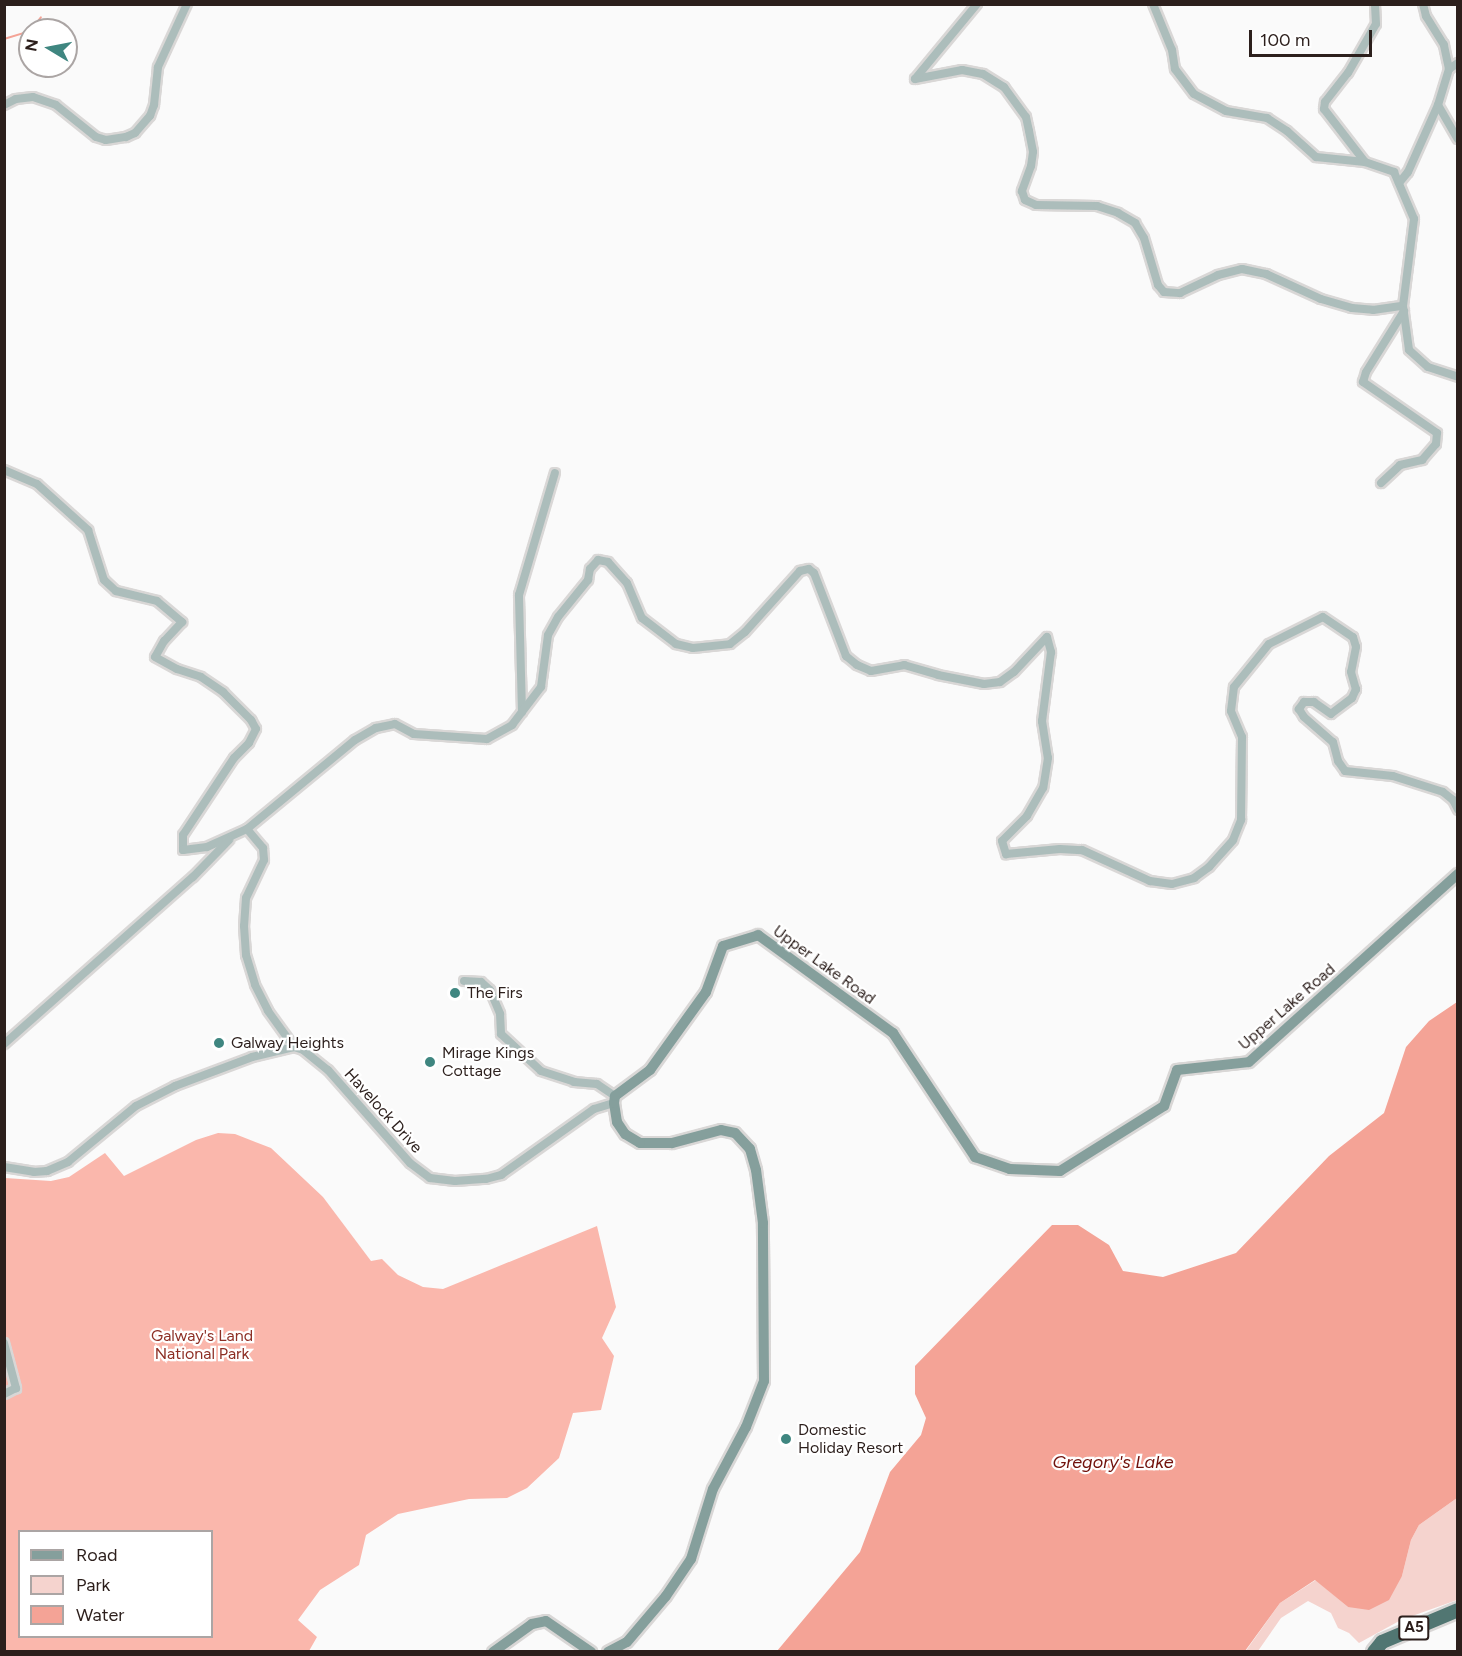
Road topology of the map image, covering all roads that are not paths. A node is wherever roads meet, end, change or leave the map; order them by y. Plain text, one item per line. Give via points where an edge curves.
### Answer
1 (187, 4) edge
2 (977, 4) edge
3 (1153, 4) edge
4 (1375, 4) edge
5 (1423, 4) edge
6 (1458, 63) edge
7 (1449, 69) junction
8 (4, 105) edge
9 (1438, 105) junction
10 (1458, 139) edge
11 (1365, 162) junction
12 (1399, 183) junction
13 (1404, 308) junction
14 (1458, 377) edge
15 (4, 470) edge
16 (555, 473) dead end
17 (1381, 483) dead end
18 (522, 712) junction
19 (1458, 810) edge
20 (247, 829) junction
21 (230, 838) junction
22 (1457, 873) edge
23 (464, 981) dead end
24 (4, 1044) edge
25 (294, 1047) junction
26 (614, 1099) junction
27 (4, 1167) edge
28 (4, 1344) edge
29 (4, 1394) edge
30 (1458, 1610) edge
31 (493, 1652) edge
32 (591, 1652) edge
33 (608, 1652) edge
34 (1374, 1652) edge

1 - 8 street via 158,67 150,116 135,133 106,140 96,137 56,105 33,97
2 - 13 street via 915,79 963,70 983,74 1004,87 1026,117 1033,152 1022,190 1025,200 1036,205 1097,206 1135,223 1164,292 1180,293 1218,275 1242,269 1266,274 1321,299 1352,308
3 - 11 street via 1172,50 1175,69 1194,94 1226,111 1267,118 1316,157
4 - 11 street via 1376,24 1324,109
5 - 7 street via 1444,45
6 - 7 street
7 - 9 street
9 - 10 street
9 - 12 street via 1408,172
11 - 12 street via 1394,172
12 - 13 street via 1414,219
13 - 14 street via 1408,350 1428,367
13 - 17 street via 1363,382 1437,434 1436,444 1422,460 1400,465
15 - 21 street via 36,484 88,530 104,580 116,591 157,601 182,622 156,657 208,682 251,720 256,729 249,743 234,758 183,835 183,850 207,847
16 - 18 street via 519,595
18 - 19 street via 541,687 548,635 598,560 608,562 627,583 642,618 676,644 693,648 730,644 800,571 809,569 814,573 846,656 871,671 904,665 984,684 1000,682 1047,637 1051,652 1042,721 1048,758 1043,788 1027,816 1002,841 1006,854 1082,850 1150,881 1172,884 1194,878 1209,867 1233,840 1241,820 1242,737 1231,711 1234,687 1269,644 1323,617 1353,637 1356,647 1351,672 1356,689 1352,698 1330,714 1314,702 1304,702 1299,709 1304,717 1334,742 1345,771 1393,776 1443,792
18 - 20 street via 512,725 487,739 414,735 395,724 375,728
20 - 21 street
20 - 25 street via 263,848 264,860 246,898 246,955 268,1011
21 - 24 street via 193,877
22 - 26 street, Upper Lake Road via 1249,1062 1177,1071 1164,1106 1060,1172 1010,1169 975,1157 893,1033 758,935 723,946 706,992 669,1044 650,1070
23 - 26 street via 481,982 490,990 500,1014 501,1034 542,1071 574,1082 597,1084
25 - 26 street, Havelock Drive via 328,1070 410,1162 430,1178 455,1181 501,1175
25 - 27 street via 252,1057 175,1086 136,1106 68,1162 47,1171
26 - 33 street via 617,1122 625,1134 640,1143 672,1143 721,1130 735,1133 750,1149 763,1223 764,1381 746,1427 713,1489 691,1558 666,1596 627,1642
28 - 29 street via 16,1388
30 - 34 highway, A5 via 1382,1642
31 - 32 street via 532,1624 546,1621

